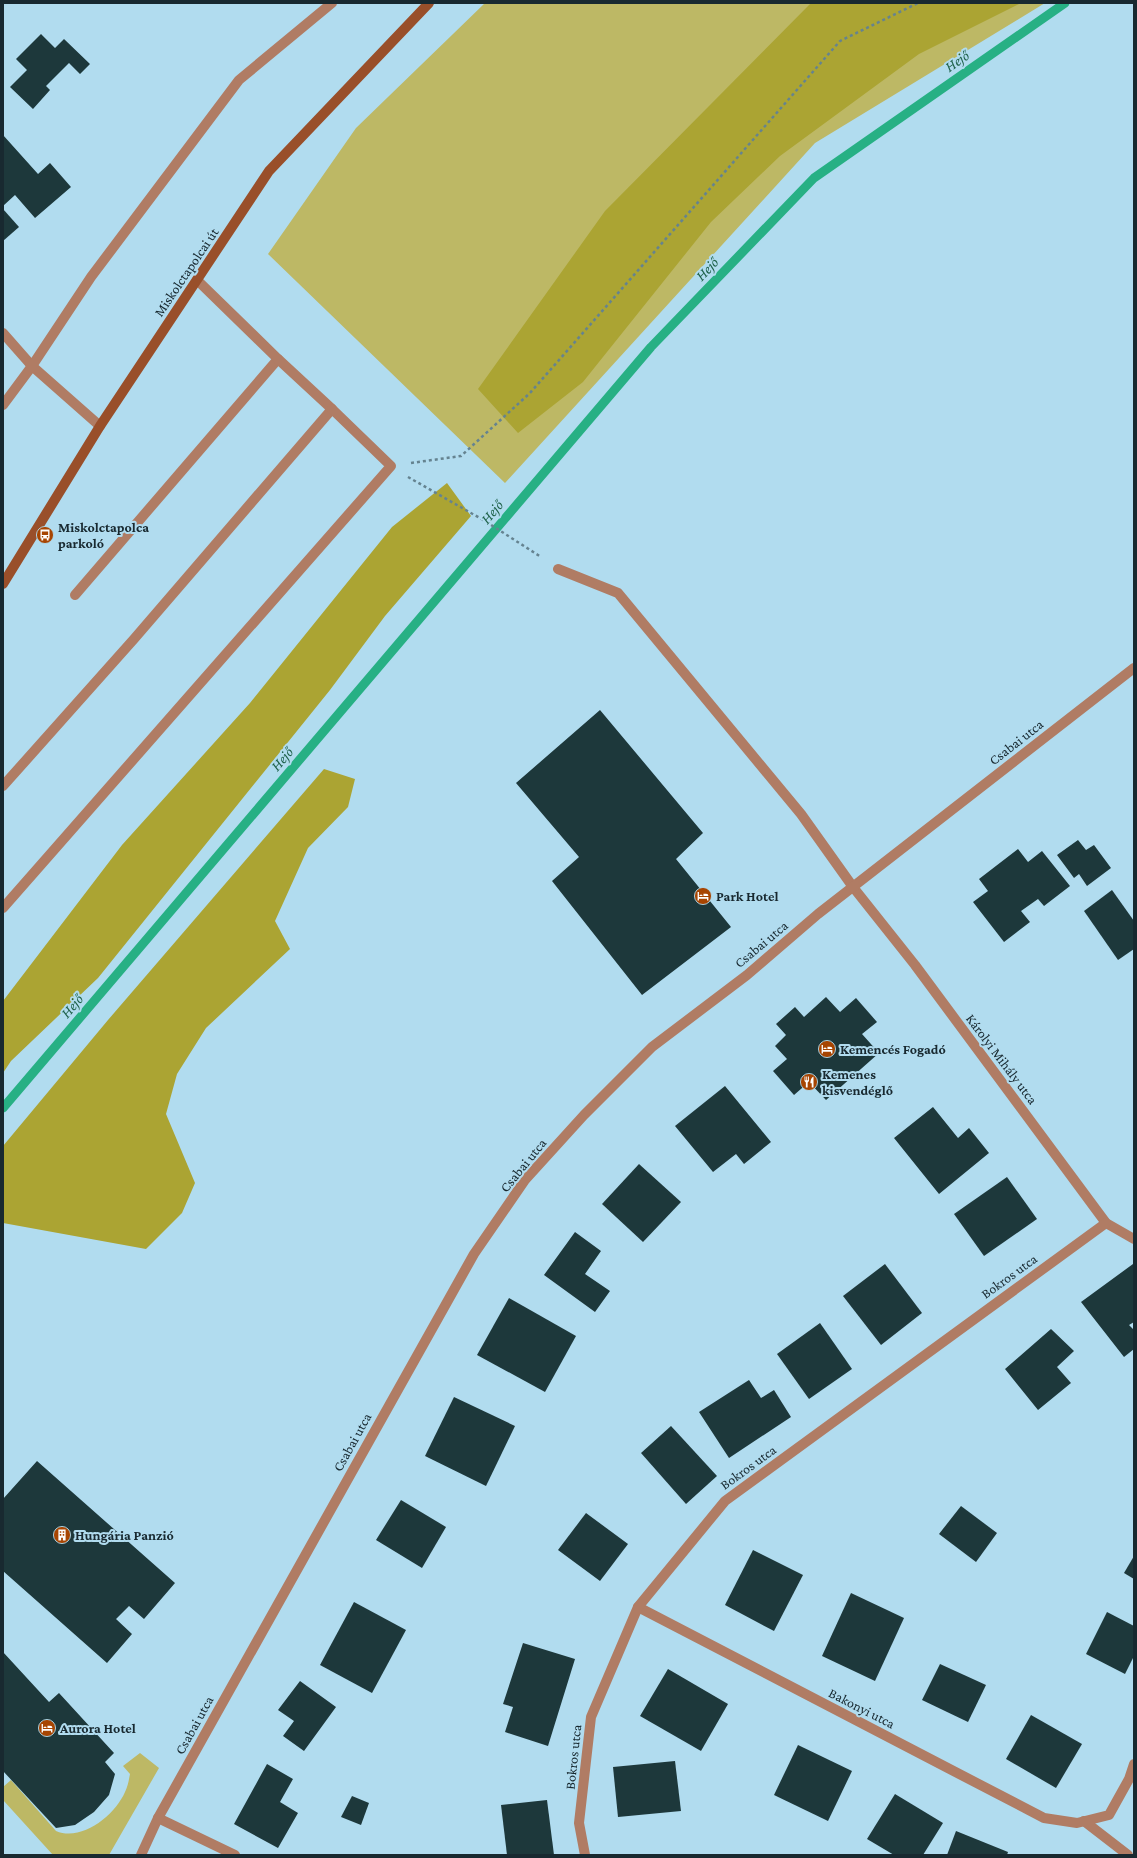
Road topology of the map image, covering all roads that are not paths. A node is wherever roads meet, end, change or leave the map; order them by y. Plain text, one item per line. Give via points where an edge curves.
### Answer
1 (332, 3) edge
2 (429, 3) edge
3 (197, 280) junction
4 (3, 332) edge
5 (278, 359) junction
6 (32, 366) junction
7 (3, 405) edge
8 (332, 409) junction
9 (100, 426) junction
10 (558, 568) road end
11 (3, 584) edge
12 (75, 595) dead end
13 (1134, 668) edge
14 (3, 786) edge
15 (853, 887) junction
16 (3, 908) edge
17 (1106, 1223) junction
18 (1134, 1239) edge
19 (638, 1607) junction
20 (1134, 1764) edge
21 (158, 1818) junction
22 (1080, 1822) junction
23 (141, 1855) edge
24 (236, 1855) edge
25 (585, 1855) edge
26 (1128, 1855) edge

1 - 6 street via 239,80 91,277
2 - 3 street, Miskolctapolcai út via 269,171
3 - 5 street
3 - 9 street, Miskolctapolcai út
4 - 6 street
5 - 8 street
5 - 12 street
6 - 7 street
6 - 9 street
8 - 14 street via 134,639
8 - 16 street via 391,466
9 - 11 street, Miskolctapolcai út
10 - 15 street, Károlyi Mihály utca via 618,593 801,814
13 - 15 street, Csabai utca
15 - 17 street, Károlyi Mihály utca via 915,965
15 - 21 street, Csabai utca via 748,975 652,1047 584,1115 525,1180 474,1254
17 - 18 street, Károlyi Mihály utca
17 - 19 street, Bokros utca via 725,1501
19 - 22 street, Bakonyi utca via 1044,1818
19 - 25 street, Bokros utca via 591,1717 579,1823
20 - 22 street via 1129,1779 1109,1815
21 - 23 street, Csabai utca
21 - 24 street
22 - 26 street

